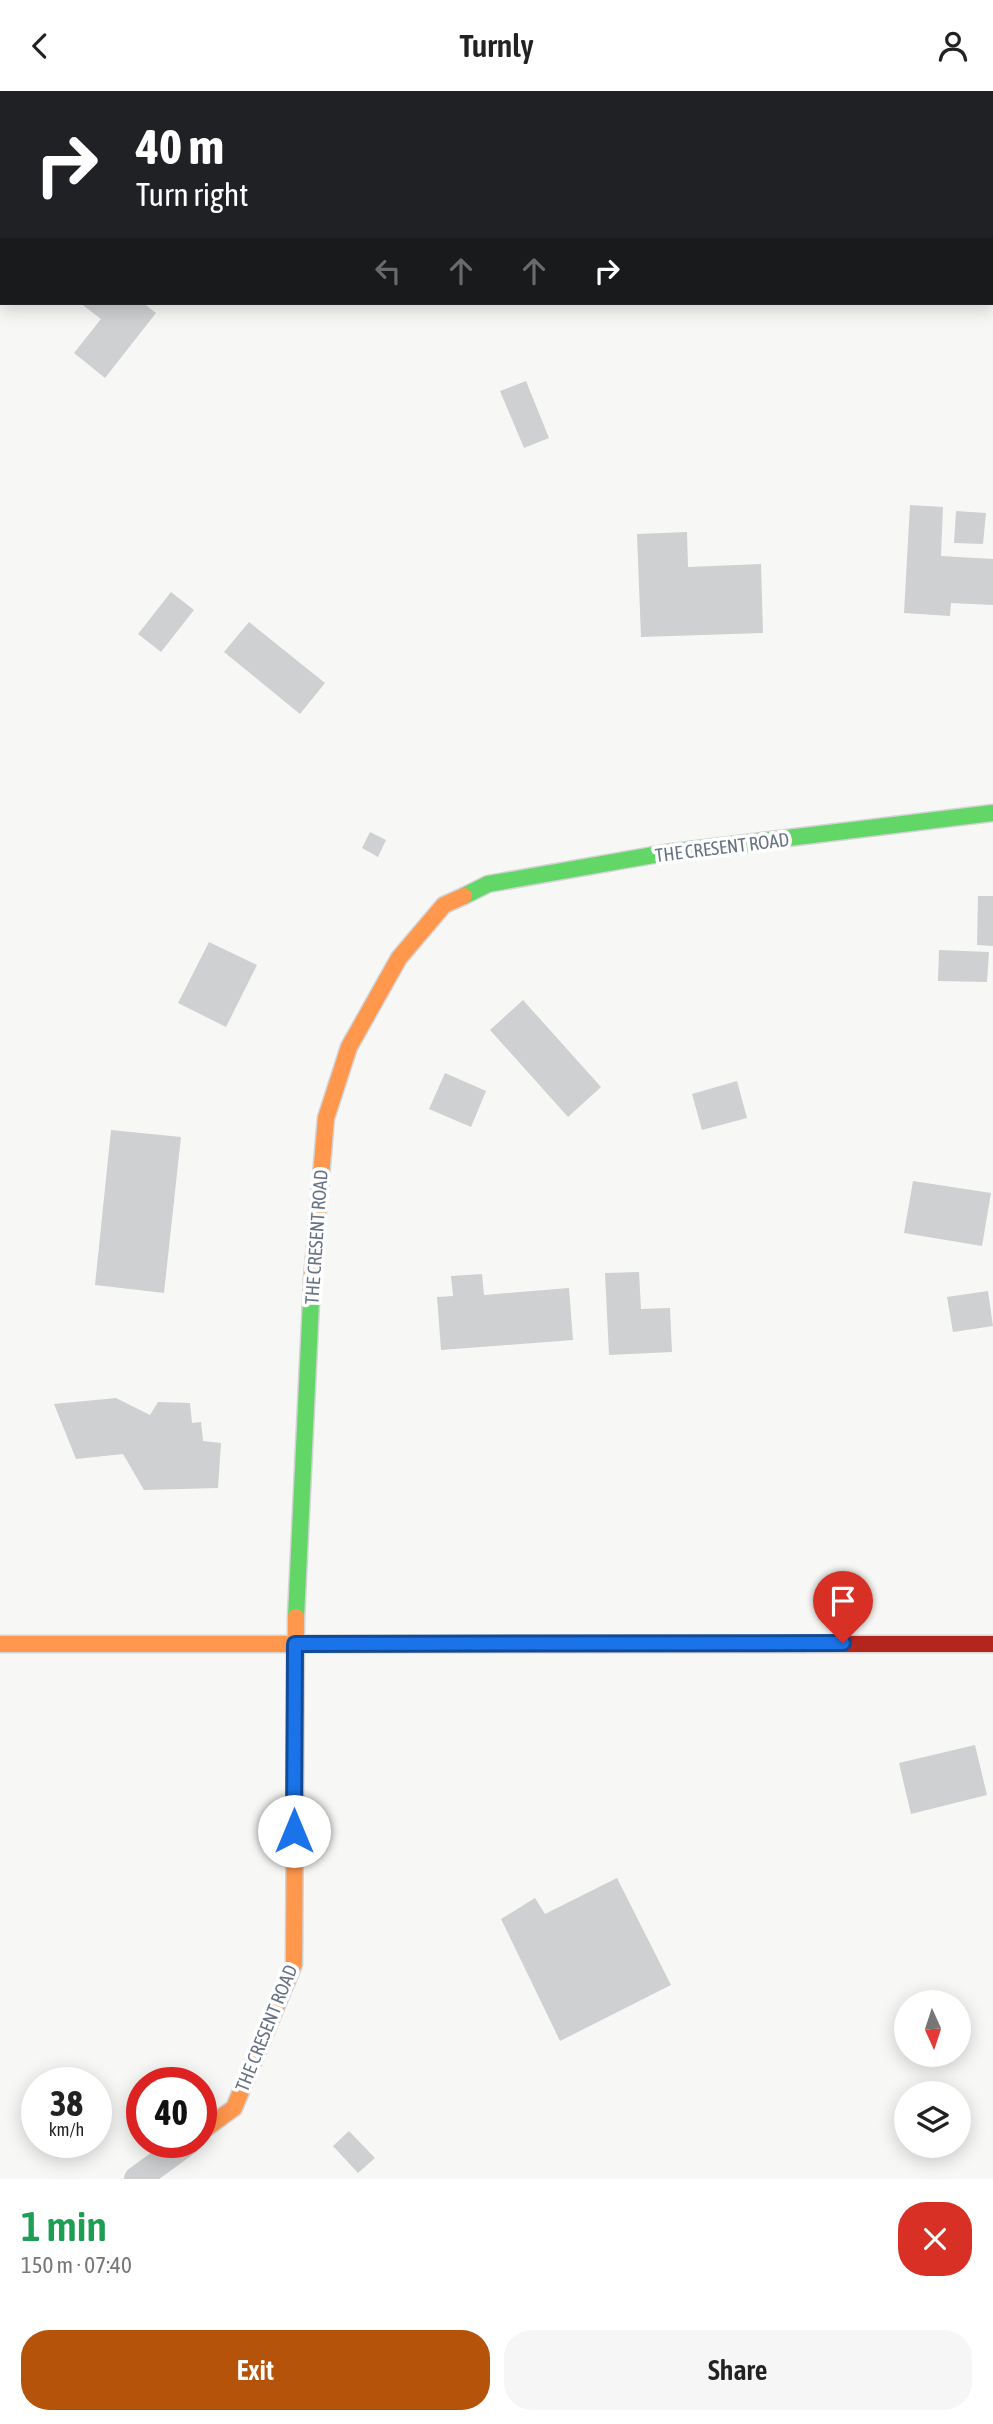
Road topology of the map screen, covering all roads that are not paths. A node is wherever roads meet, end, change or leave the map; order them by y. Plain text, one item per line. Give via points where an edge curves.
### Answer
1 (993, 813) edge
2 (0, 1644) edge
3 (295, 1644) junction
4 (993, 1644) edge
5 (217, 2120) edge
6 (166, 2158) edge
7 (137, 2179) edge

1 - 3 street, THE CRESENT ROAD via 665,853 488,884 444,905 408,947 349,1047 326,1118 314,1244
2 - 3 street
3 - 4 street
3 - 5 street, THE CRESENT ROAD via 294,1963 234,2108
6 - 7 street

